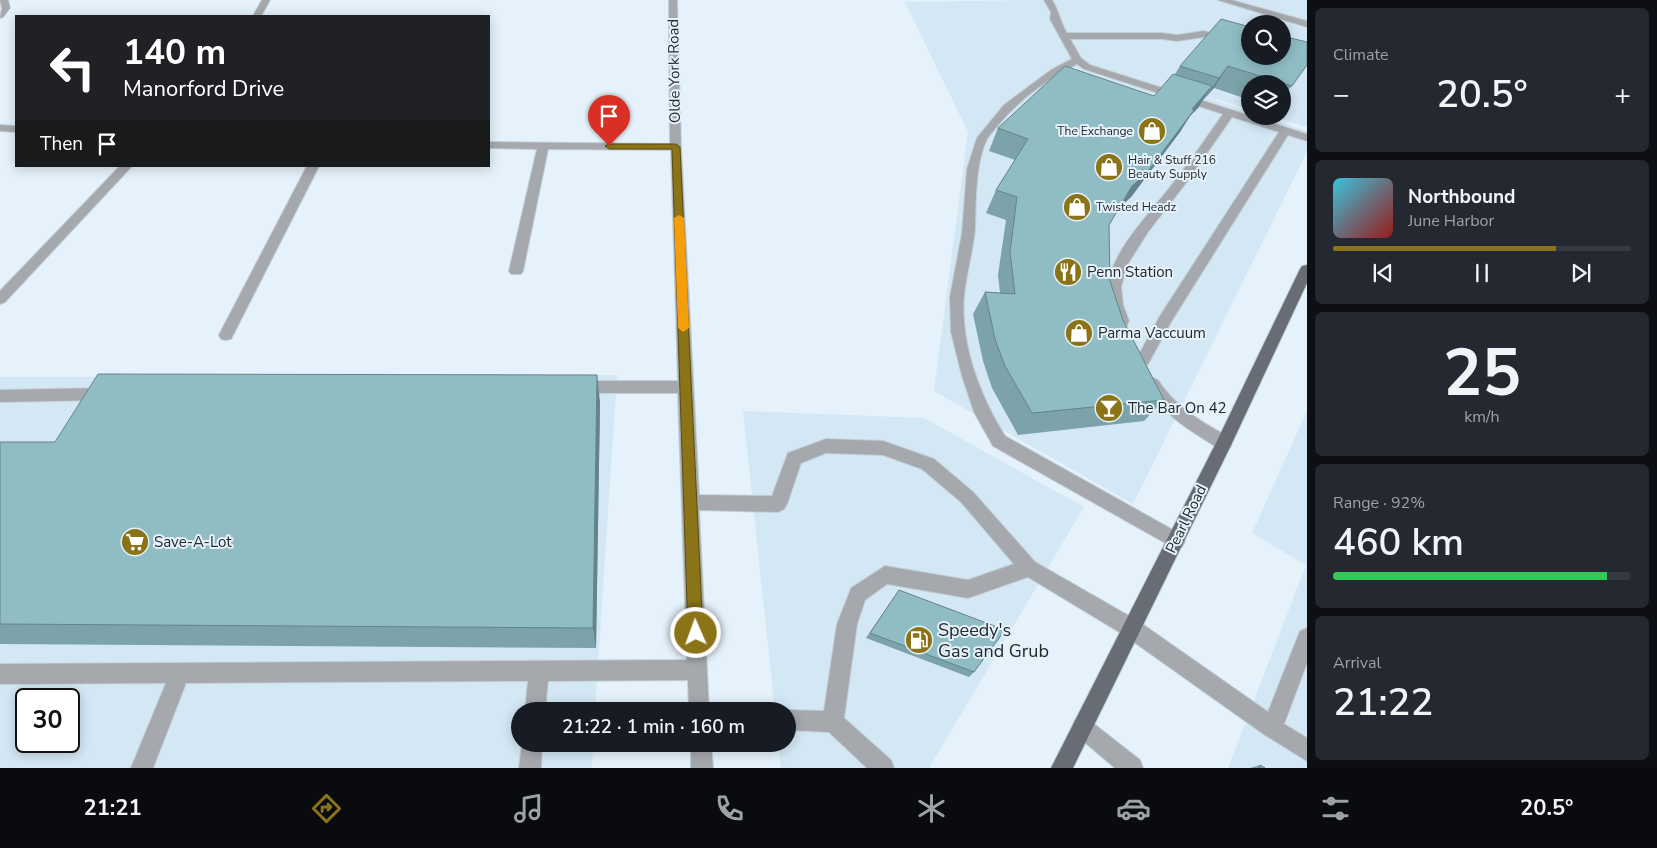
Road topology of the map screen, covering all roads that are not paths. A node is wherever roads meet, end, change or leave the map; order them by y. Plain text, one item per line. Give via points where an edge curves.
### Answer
1 (4, 0) edge
2 (266, 0) edge
3 (673, 0) edge
4 (1048, 0) edge
5 (1222, 0) edge
6 (258, 15) edge
7 (0, 16) edge
8 (1307, 24) edge
9 (1064, 36) junction
10 (1241, 44) edge
11 (1077, 60) junction
12 (1229, 114) junction
13 (0, 128) edge
14 (15, 129) edge
15 (1286, 131) junction
16 (1307, 138) edge
17 (490, 145) edge
18 (543, 146) junction
19 (676, 147) junction
20 (126, 167) edge
21 (311, 167) edge
22 (516, 271) dead end
23 (1305, 278) edge
24 (0, 299) edge
25 (1127, 330) edge
26 (226, 335) dead end
27 (1135, 345) edge
28 (1143, 360) junction
29 (565, 387) edge
30 (686, 387) junction
31 (120, 394) edge
32 (0, 396) edge
33 (1224, 443) junction
34 (691, 502) junction
35 (1176, 541) junction
36 (1030, 568) junction
37 (1132, 628) junction
38 (1307, 638) edge
39 (538, 670) junction
40 (697, 670) junction
41 (180, 673) junction
42 (0, 674) edge
43 (536, 702) edge
44 (699, 702) edge
45 (796, 720) edge
46 (833, 722) junction
47 (1082, 728) junction
48 (1272, 728) junction
49 (1307, 750) edge
50 (531, 752) edge
51 (701, 752) edge
52 (142, 768) edge
53 (530, 768) edge
54 (702, 768) edge
55 (883, 768) edge
56 (1062, 768) edge
57 (1132, 768) edge

1 - 7 street via 6,8
2 - 6 street
3 - 19 street, Olde York Road
4 - 9 street
5 - 8 street
9 - 10 street via 1177,38 1204,34
9 - 11 street
11 - 12 street via 1087,67
11 - 35 street via 1031,88 1008,107 982,138 973,169 968,233 957,297 958,332 982,412 999,441
12 - 15 street
12 - 25 street via 1120,266 1115,292 1119,314
13 - 14 street
15 - 16 street
15 - 28 street via 1165,320
17 - 18 street
18 - 19 street
18 - 22 street
19 - 30 street, Olde York Road
20 - 24 street
21 - 26 street
23 - 33 main road, Pearl Road
27 - 28 street
28 - 33 street via 1155,388 1173,410
29 - 30 street
30 - 34 street, Olde York Road
31 - 32 street
33 - 35 main road, Pearl Road
34 - 36 street via 778,504 794,458 826,446 883,448 928,464 967,497
34 - 40 street, Olde York Road
35 - 37 main road, Pearl Road
36 - 37 street
36 - 46 street via 968,589 886,575 858,594 847,624
37 - 47 main road, Pearl Road
37 - 48 street
38 - 48 street
39 - 40 street
39 - 41 street
39 - 43 street
40 - 44 street, Olde York Road
41 - 42 street
41 - 52 street
45 - 46 street
46 - 55 street
47 - 56 main road, Pearl Road
47 - 57 street
48 - 49 street
50 - 53 street
51 - 54 street

